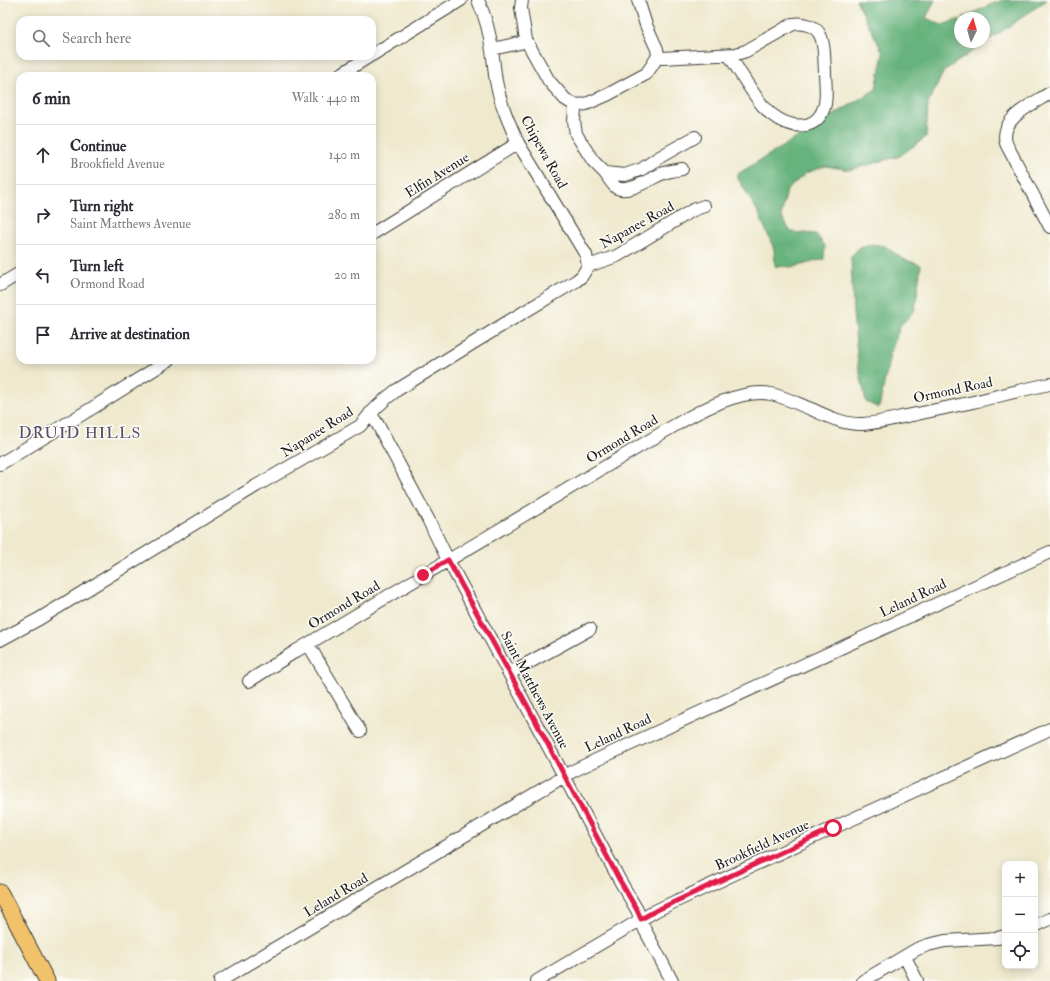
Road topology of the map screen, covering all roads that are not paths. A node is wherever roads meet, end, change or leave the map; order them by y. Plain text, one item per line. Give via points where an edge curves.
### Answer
1 (461, 0) edge
2 (478, 0) edge
3 (522, 0) edge
4 (638, 0) edge
5 (526, 40) junction
6 (492, 49) junction
7 (376, 52) edge
8 (729, 55) junction
9 (658, 56) junction
10 (363, 60) edge
11 (344, 72) edge
12 (1050, 93) edge
13 (574, 104) junction
14 (696, 137) dead end
15 (518, 143) junction
16 (682, 169) dead end
17 (605, 173) junction
18 (704, 206) dead end
19 (1050, 227) edge
20 (376, 232) edge
21 (588, 266) junction
22 (16, 275) edge
23 (0, 285) edge
24 (162, 364) edge
25 (1050, 384) edge
26 (370, 413) junction
27 (0, 464) edge
28 (1050, 552) edge
29 (448, 560) junction
30 (590, 629) dead end
31 (0, 640) edge
32 (308, 644) junction
33 (510, 673) junction
34 (249, 681) dead end
35 (1050, 730) edge
36 (360, 731) dead end
37 (565, 776) junction
38 (0, 892) edge
39 (641, 919) junction
40 (1050, 919) edge
41 (1038, 925) edge
42 (1002, 937) edge
43 (905, 957) junction
44 (47, 981) edge
45 (220, 981) edge
46 (537, 981) edge
47 (672, 981) edge
48 (863, 981) edge
49 (917, 981) edge

1 - 7 street
2 - 6 street, Chipewa Road via 486,20
3 - 5 street
4 - 9 street
5 - 6 street via 520,44
5 - 13 street via 549,81 565,99
6 - 15 street, Chipewa Road via 503,108
8 - 8 street via 746,51 793,24 807,24 812,27 821,37 823,46 826,94 821,114 815,122 800,126 782,121 771,114 756,98
8 - 9 street via 662,58
9 - 13 street via 646,74 586,104
10 - 11 street
12 - 19 street via 1013,117 1005,135 1006,142
13 - 17 street via 576,134 593,161
14 - 17 street via 642,169 624,175
15 - 20 street, Elfin Avenue
15 - 21 street, Chipewa Road via 586,255
16 - 17 street via 664,173 635,187 624,189 617,188
18 - 21 street, Napanee Road via 617,256
21 - 26 street, Napanee Road via 576,282 397,390
22 - 23 street
24 - 27 street
25 - 29 street, Ormond Road via 863,424 838,420 770,394 745,395 696,413
26 - 29 street, Saint Matthews Avenue
26 - 31 street, Napanee Road via 360,426
28 - 37 street, Leland Road
29 - 32 street, Ormond Road
29 - 33 street, Saint Matthews Avenue
30 - 33 street
32 - 34 street, Ormond Road
32 - 36 street
33 - 37 street, Saint Matthews Avenue
35 - 39 street, Brookfield Avenue via 833,828
37 - 39 street, Saint Matthews Avenue
37 - 45 street, Leland Road
38 - 44 main road
39 - 46 street, Brookfield Avenue
39 - 47 street, Saint Matthews Avenue
40 - 41 street
42 - 43 street via 938,942 917,949
43 - 48 street
43 - 49 street

